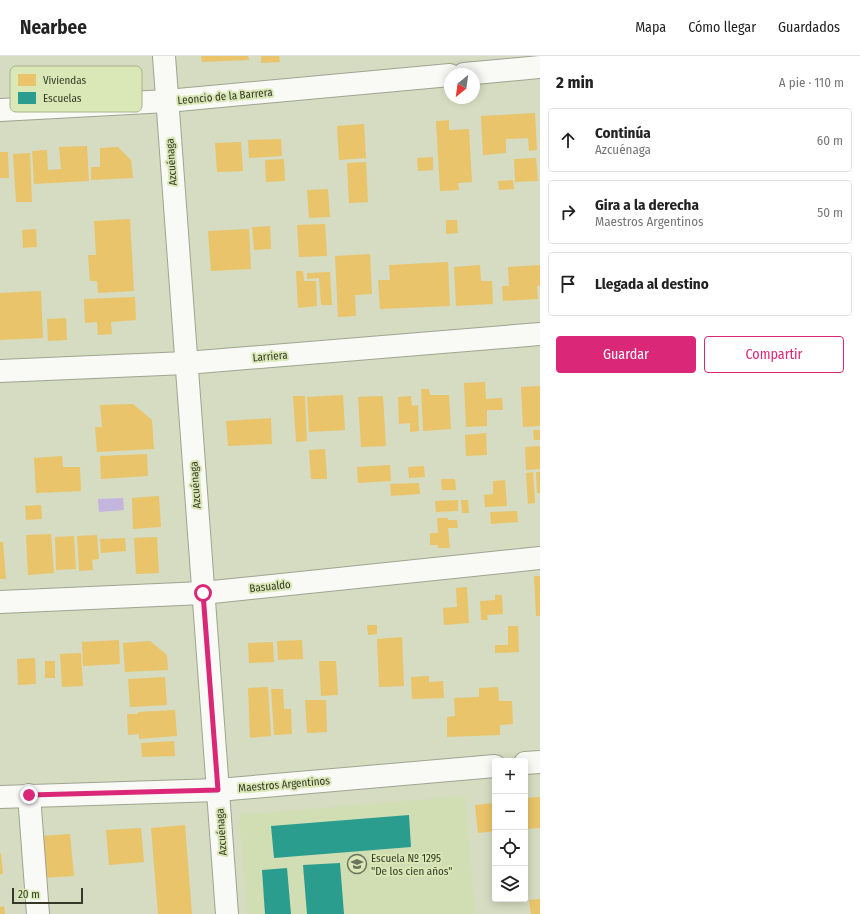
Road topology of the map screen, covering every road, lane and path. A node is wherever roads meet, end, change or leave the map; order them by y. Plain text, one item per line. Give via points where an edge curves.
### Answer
1 (164, 56) edge
2 (540, 67) edge
3 (480, 73) edge
4 (444, 76) edge
5 (167, 101) junction
6 (142, 102) edge
7 (10, 109) edge
8 (0, 110) edge
9 (540, 334) edge
10 (186, 363) junction
11 (0, 371) edge
12 (540, 558) edge
13 (203, 593) junction
14 (0, 602) edge
15 (540, 762) edge
16 (528, 764) edge
17 (492, 766) edge
18 (218, 790) junction
19 (29, 795) junction
20 (0, 797) edge
21 (38, 914) edge
22 (227, 914) edge

1 - 5 street, Azcuénaga
2 - 3 street
4 - 5 street, Leoncio de la Barrera
5 - 6 street, Leoncio de la Barrera
5 - 10 street, Azcuénaga
7 - 8 street, Leoncio de la Barrera
9 - 10 street, Larriera
10 - 11 street, Larriera
10 - 13 street, Azcuénaga
12 - 13 street, Basualdo
13 - 14 street, Basualdo
13 - 18 street, Azcuénaga
15 - 16 street
17 - 18 street, Maestros Argentinos
18 - 19 street, Maestros Argentinos
18 - 22 street, Azcuénaga
19 - 20 street, Maestros Argentinos
19 - 21 street

